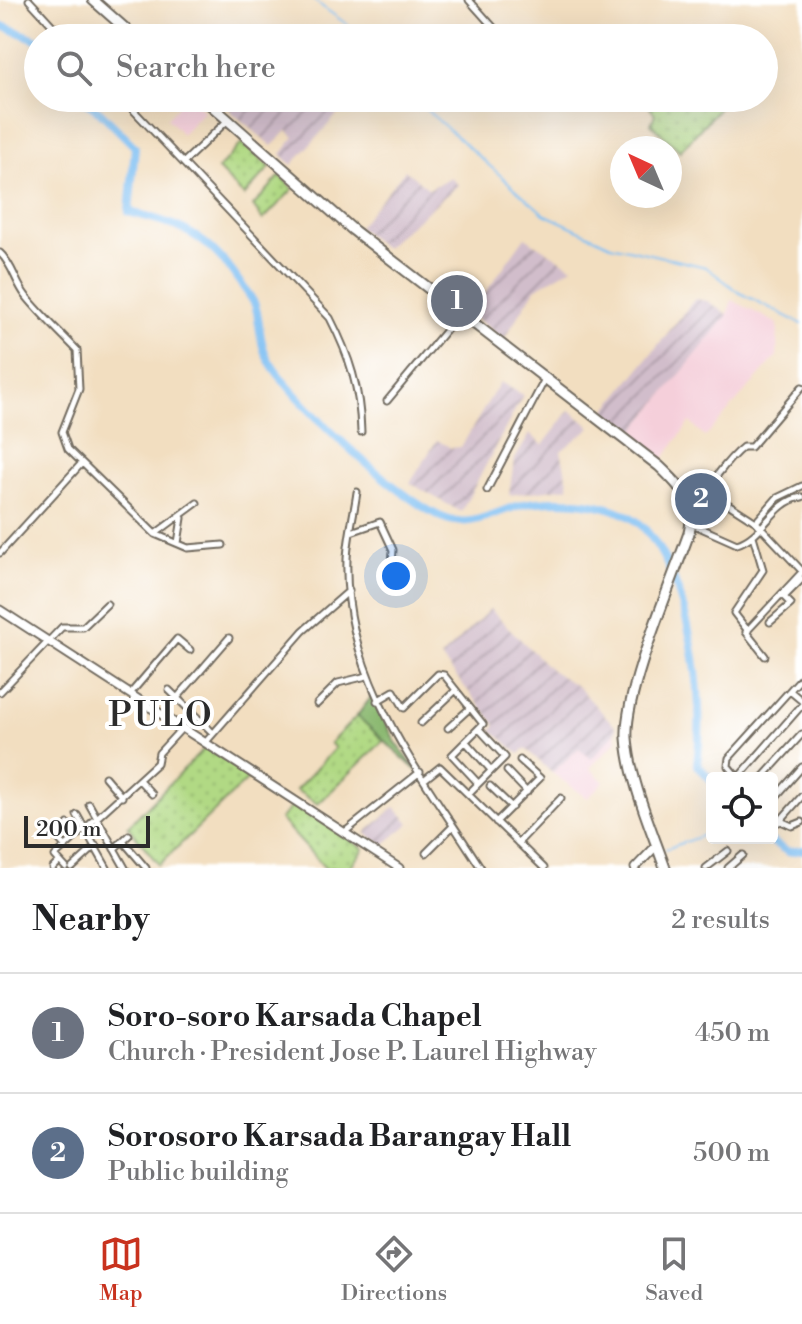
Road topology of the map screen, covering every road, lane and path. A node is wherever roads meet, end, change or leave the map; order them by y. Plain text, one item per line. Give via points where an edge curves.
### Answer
1 (29, 0) edge
2 (95, 0) edge
3 (469, 0) edge
4 (51, 24) edge
5 (121, 24) edge
6 (490, 24) edge
7 (136, 112) edge
8 (219, 112) edge
9 (228, 120) junction
10 (184, 162) junction
11 (0, 253) edge
12 (460, 312) junction
13 (545, 379) junction
14 (802, 387) edge
15 (387, 401) dead end
16 (361, 432) dead end
17 (81, 464) junction
18 (802, 486) edge
19 (487, 490) dead end
20 (708, 491) junction
21 (357, 492) dead end
22 (802, 497) edge
23 (197, 503) dead end
24 (691, 504) junction
25 (182, 517) junction
26 (692, 524) junction
27 (758, 524) junction
28 (351, 532) junction
29 (155, 534) junction
30 (753, 535) junction
31 (178, 543) junction
32 (223, 545) dead end
33 (0, 553) edge
34 (392, 564) dead end
35 (802, 572) edge
36 (802, 579) edge
37 (349, 591) junction
38 (107, 604) dead end
39 (0, 610) edge
40 (770, 622) dead end
41 (748, 631) junction
42 (229, 638) dead end
43 (48, 639) junction
44 (190, 650) dead end
45 (765, 656) dead end
46 (367, 676) junction
47 (802, 677) edge
48 (169, 690) dead end
49 (456, 690) junction
50 (790, 691) junction
51 (0, 692) edge
52 (129, 695) junction
53 (177, 698) junction
54 (377, 701) junction
55 (802, 703) edge
56 (317, 704) dead end
57 (470, 708) junction
58 (421, 723) dead end
59 (182, 728) junction
60 (448, 728) dead end
61 (479, 729) junction
62 (213, 733) junction
63 (802, 734) edge
64 (466, 742) junction
65 (205, 744) junction
66 (520, 760) dead end
67 (802, 767) edge
68 (491, 770) junction
69 (507, 771) dead end
70 (420, 772) junction
71 (733, 772) edge
72 (743, 772) edge
73 (767, 772) edge
74 (105, 777) dead end
75 (425, 779) junction
76 (139, 780) junction
77 (478, 783) junction
78 (490, 786) dead end
79 (527, 792) junction
80 (152, 794) dead end
81 (468, 794) junction
82 (778, 794) edge
83 (802, 796) edge
84 (122, 797) junction
85 (561, 798) dead end
86 (89, 804) dead end
87 (512, 807) junction
88 (77, 815) dead end
89 (97, 818) junction
90 (496, 822) junction
91 (779, 822) joint
92 (802, 822) edge
93 (68, 824) dead end
94 (453, 826) junction
95 (86, 829) junction
96 (346, 831) junction
97 (55, 835) dead end
98 (78, 835) junction
99 (129, 835) dead end
100 (123, 841) junction
101 (518, 843) junction
102 (657, 845) junction
103 (65, 846) junction
104 (96, 846) junction
105 (114, 849) junction
106 (728, 851) dead end
107 (426, 853) dead end
108 (743, 855) dead end
109 (59, 862) junction
110 (105, 867) edge
111 (53, 868) edge
112 (66, 868) edge
113 (72, 868) edge
114 (125, 868) edge
115 (146, 868) edge
116 (399, 868) edge
117 (481, 868) edge
118 (544, 868) edge
119 (635, 868) edge
120 (665, 868) edge
121 (706, 868) edge
122 (728, 868) edge

1 - 4 street
2 - 5 highway
3 - 6 street
7 - 10 street
8 - 9 highway
9 - 10 street
9 - 12 highway via 330,211
10 - 16 street via 330,318 360,392
11 - 17 street via 10,262 23,293 77,350 79,389 62,432
12 - 13 highway
12 - 15 street
13 - 19 street
13 - 24 highway via 659,466
14 - 20 street via 764,436 734,454
17 - 29 street
17 - 33 street
18 - 27 street via 777,498
20 - 24 street
20 - 27 street
21 - 28 street
22 - 27 street
23 - 25 street
24 - 26 highway
25 - 29 street
25 - 31 street
26 - 30 street via 729,542
26 - 102 highway via 632,701 627,733
27 - 30 street
27 - 35 street
28 - 34 street via 380,522 393,550
28 - 37 street
29 - 31 street
30 - 41 street via 763,570 734,613
31 - 32 street via 188,548
35 - 41 street
36 - 40 street via 784,597 791,604
37 - 46 street via 353,631
37 - 62 street via 303,631
38 - 43 street via 87,625 66,624
39 - 43 main road
41 - 45 street
42 - 53 street
43 - 51 street
43 - 52 main road
44 - 52 street via 177,639
46 - 54 street
46 - 56 street via 338,683
47 - 50 street
48 - 53 street
49 - 54 street via 440,673 406,707 394,691
49 - 57 street
49 - 58 street
50 - 55 street
50 - 71 street via 729,758
52 - 59 main road
53 - 62 street
54 - 70 street
55 - 72 street
57 - 60 street
57 - 61 street via 483,724
59 - 65 main road
59 - 76 street
61 - 64 street
61 - 68 street via 505,757
62 - 65 street
63 - 73 street
64 - 68 street
64 - 77 street via 452,755
65 - 96 main road
66 - 79 street via 540,778
67 - 82 street
68 - 77 street
69 - 79 street
70 - 75 street
70 - 96 street
74 - 84 street
75 - 81 street via 440,767
75 - 94 street
76 - 80 street
76 - 84 street
77 - 81 street
78 - 87 street
79 - 87 street
81 - 90 street
83 - 91 street
84 - 89 street
85 - 101 street
86 - 89 street
87 - 90 street
88 - 95 street
89 - 95 street
89 - 105 street
90 - 101 street
91 - 92 street
93 - 98 street
94 - 107 street
94 - 117 street
95 - 98 street
95 - 104 street
96 - 116 main road
97 - 103 street
98 - 103 street
99 - 100 street
100 - 105 street
100 - 115 street
101 - 118 street
102 - 119 main road
102 - 120 highway
103 - 109 street via 55,856
104 - 110 street
104 - 113 street
105 - 114 street
106 - 121 street
108 - 122 street
109 - 111 street
109 - 112 street

